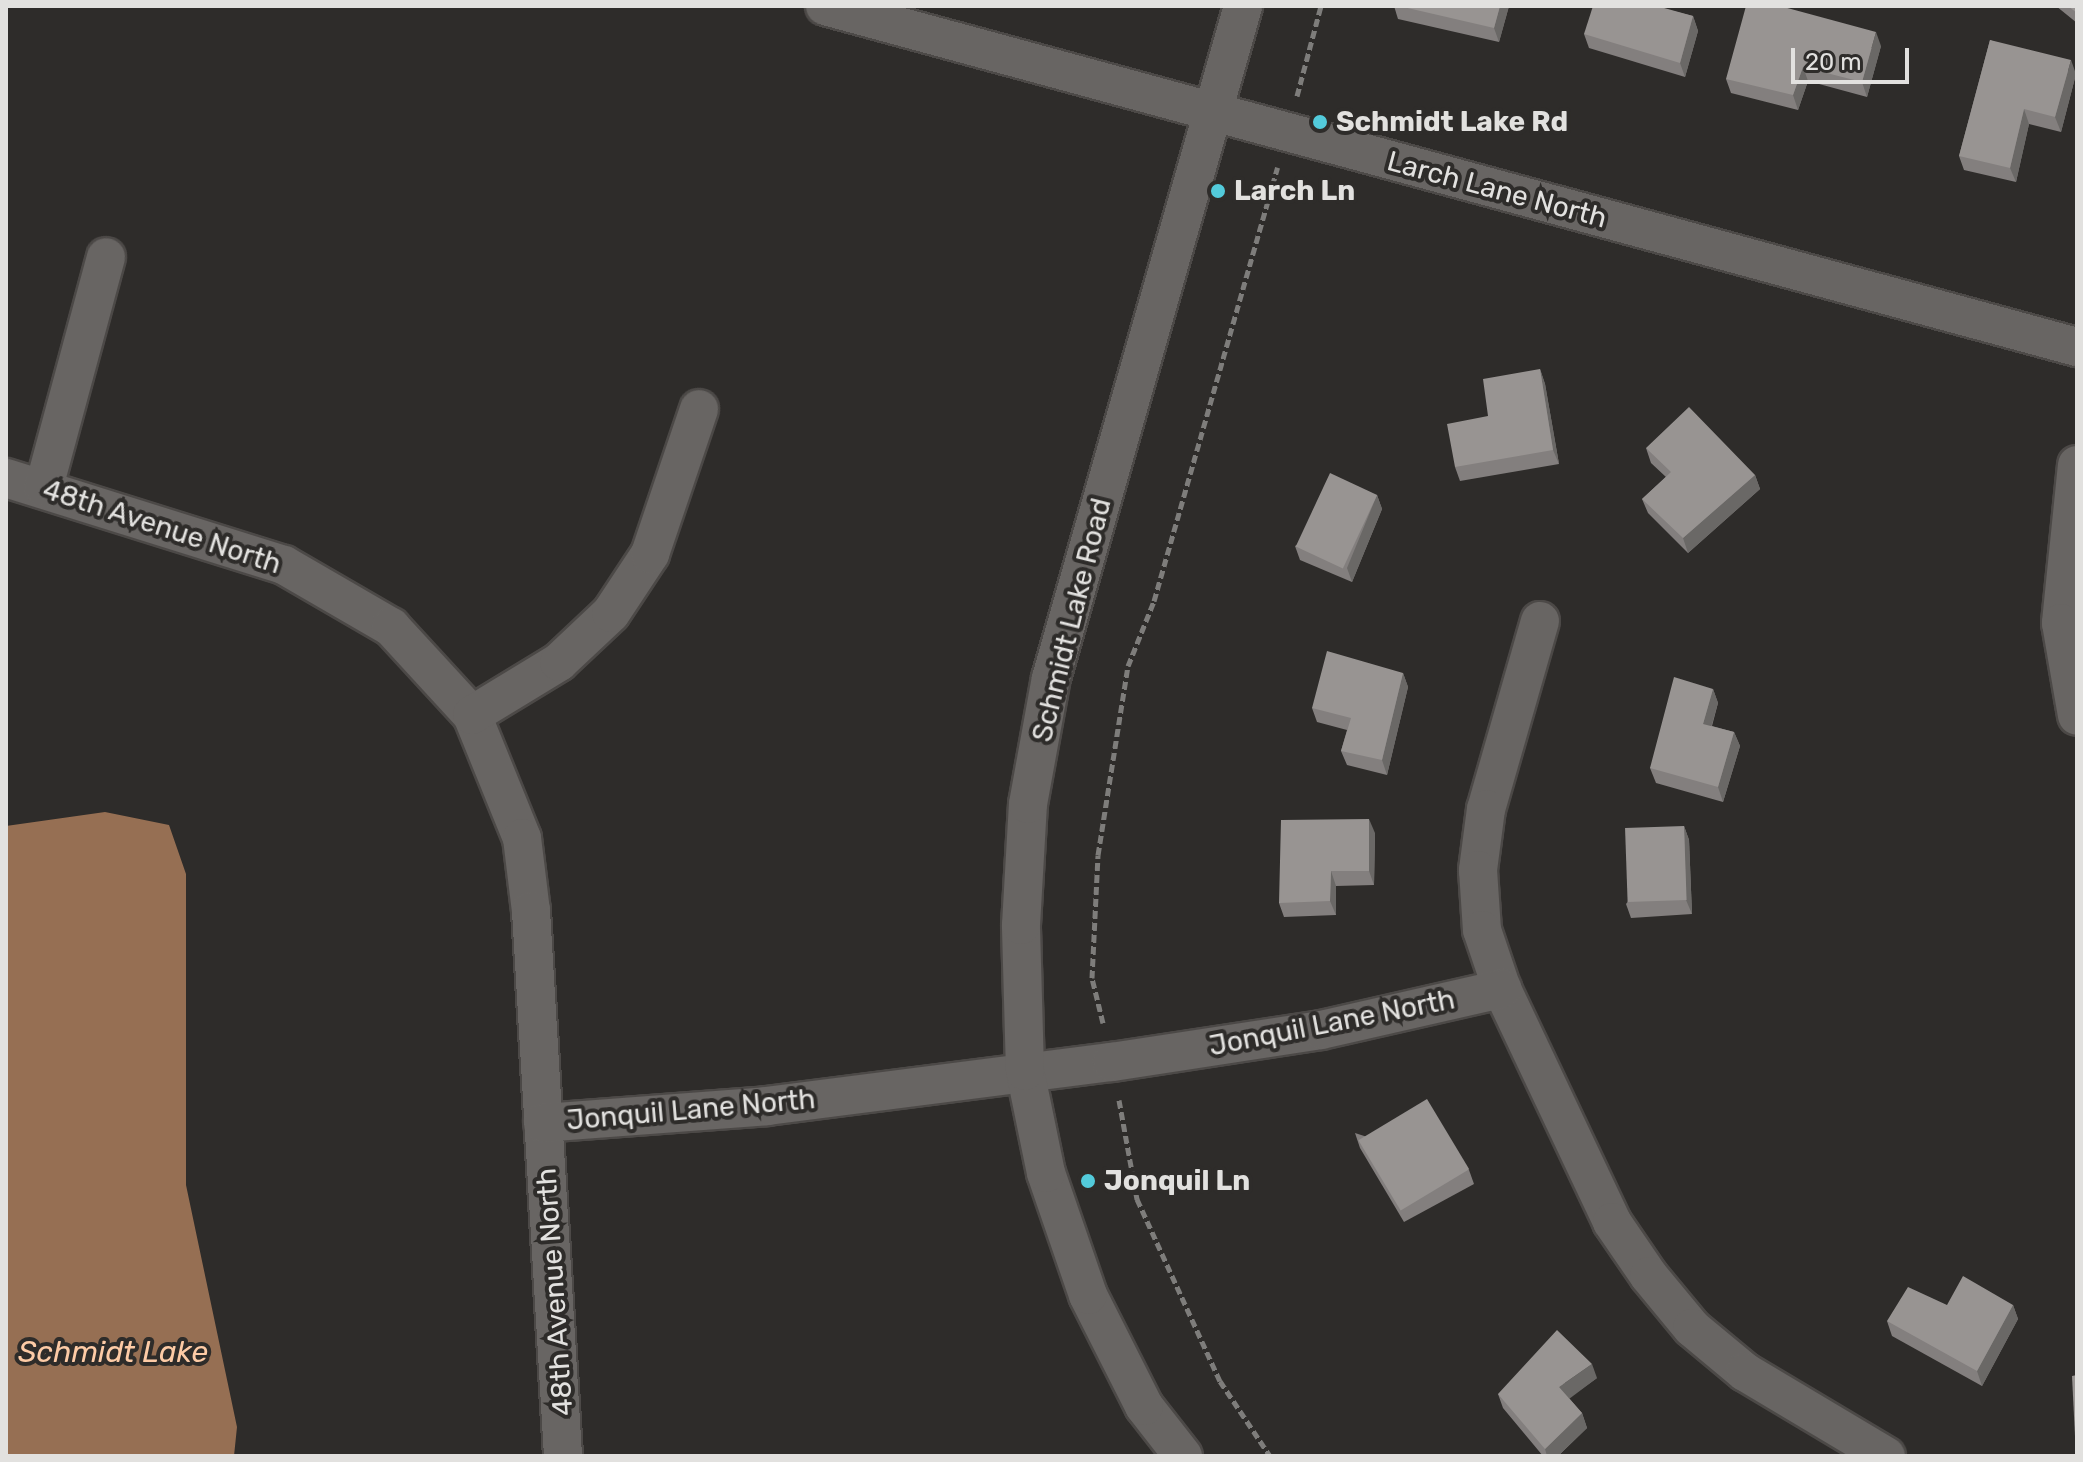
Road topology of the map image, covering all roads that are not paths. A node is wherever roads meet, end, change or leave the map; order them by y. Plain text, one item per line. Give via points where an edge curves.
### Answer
1 (825, 6) edge
2 (1243, 6) edge
3 (1213, 113) junction
4 (106, 257) dead end
5 (2077, 347) edge
6 (699, 409) dead end
7 (2077, 465) edge
8 (6, 478) edge
9 (44, 487) junction
10 (1540, 621) dead end
11 (472, 715) junction
12 (2077, 716) edge
13 (1502, 989) junction
14 (1025, 1071) junction
15 (543, 1123) junction
16 (563, 1456) edge
17 (1183, 1456) edge
18 (1886, 1456) edge

1 - 3 street, Larch Lane North
2 - 3 street, Schmidt Lake Road
3 - 5 street, Larch Lane North
3 - 14 street, Schmidt Lake Road via 1051,678 1027,820
4 - 9 street
6 - 11 street via 661,529 611,613 559,662
7 - 12 street via 2061,623
8 - 9 street, 48th Avenue North
9 - 11 street, 48th Avenue North via 218,539 338,593 391,627
10 - 13 street via 1486,809 1478,870 1482,930
11 - 15 street, 48th Avenue North via 522,838
13 - 14 street, Jonquil Lane North via 1321,1030
13 - 18 street via 1612,1222 1649,1276 1692,1328 1745,1372
14 - 15 street, Jonquil Lane North via 767,1106
14 - 17 street, Schmidt Lake Road via 1046,1173 1088,1295 1144,1406
15 - 16 street, 48th Avenue North

